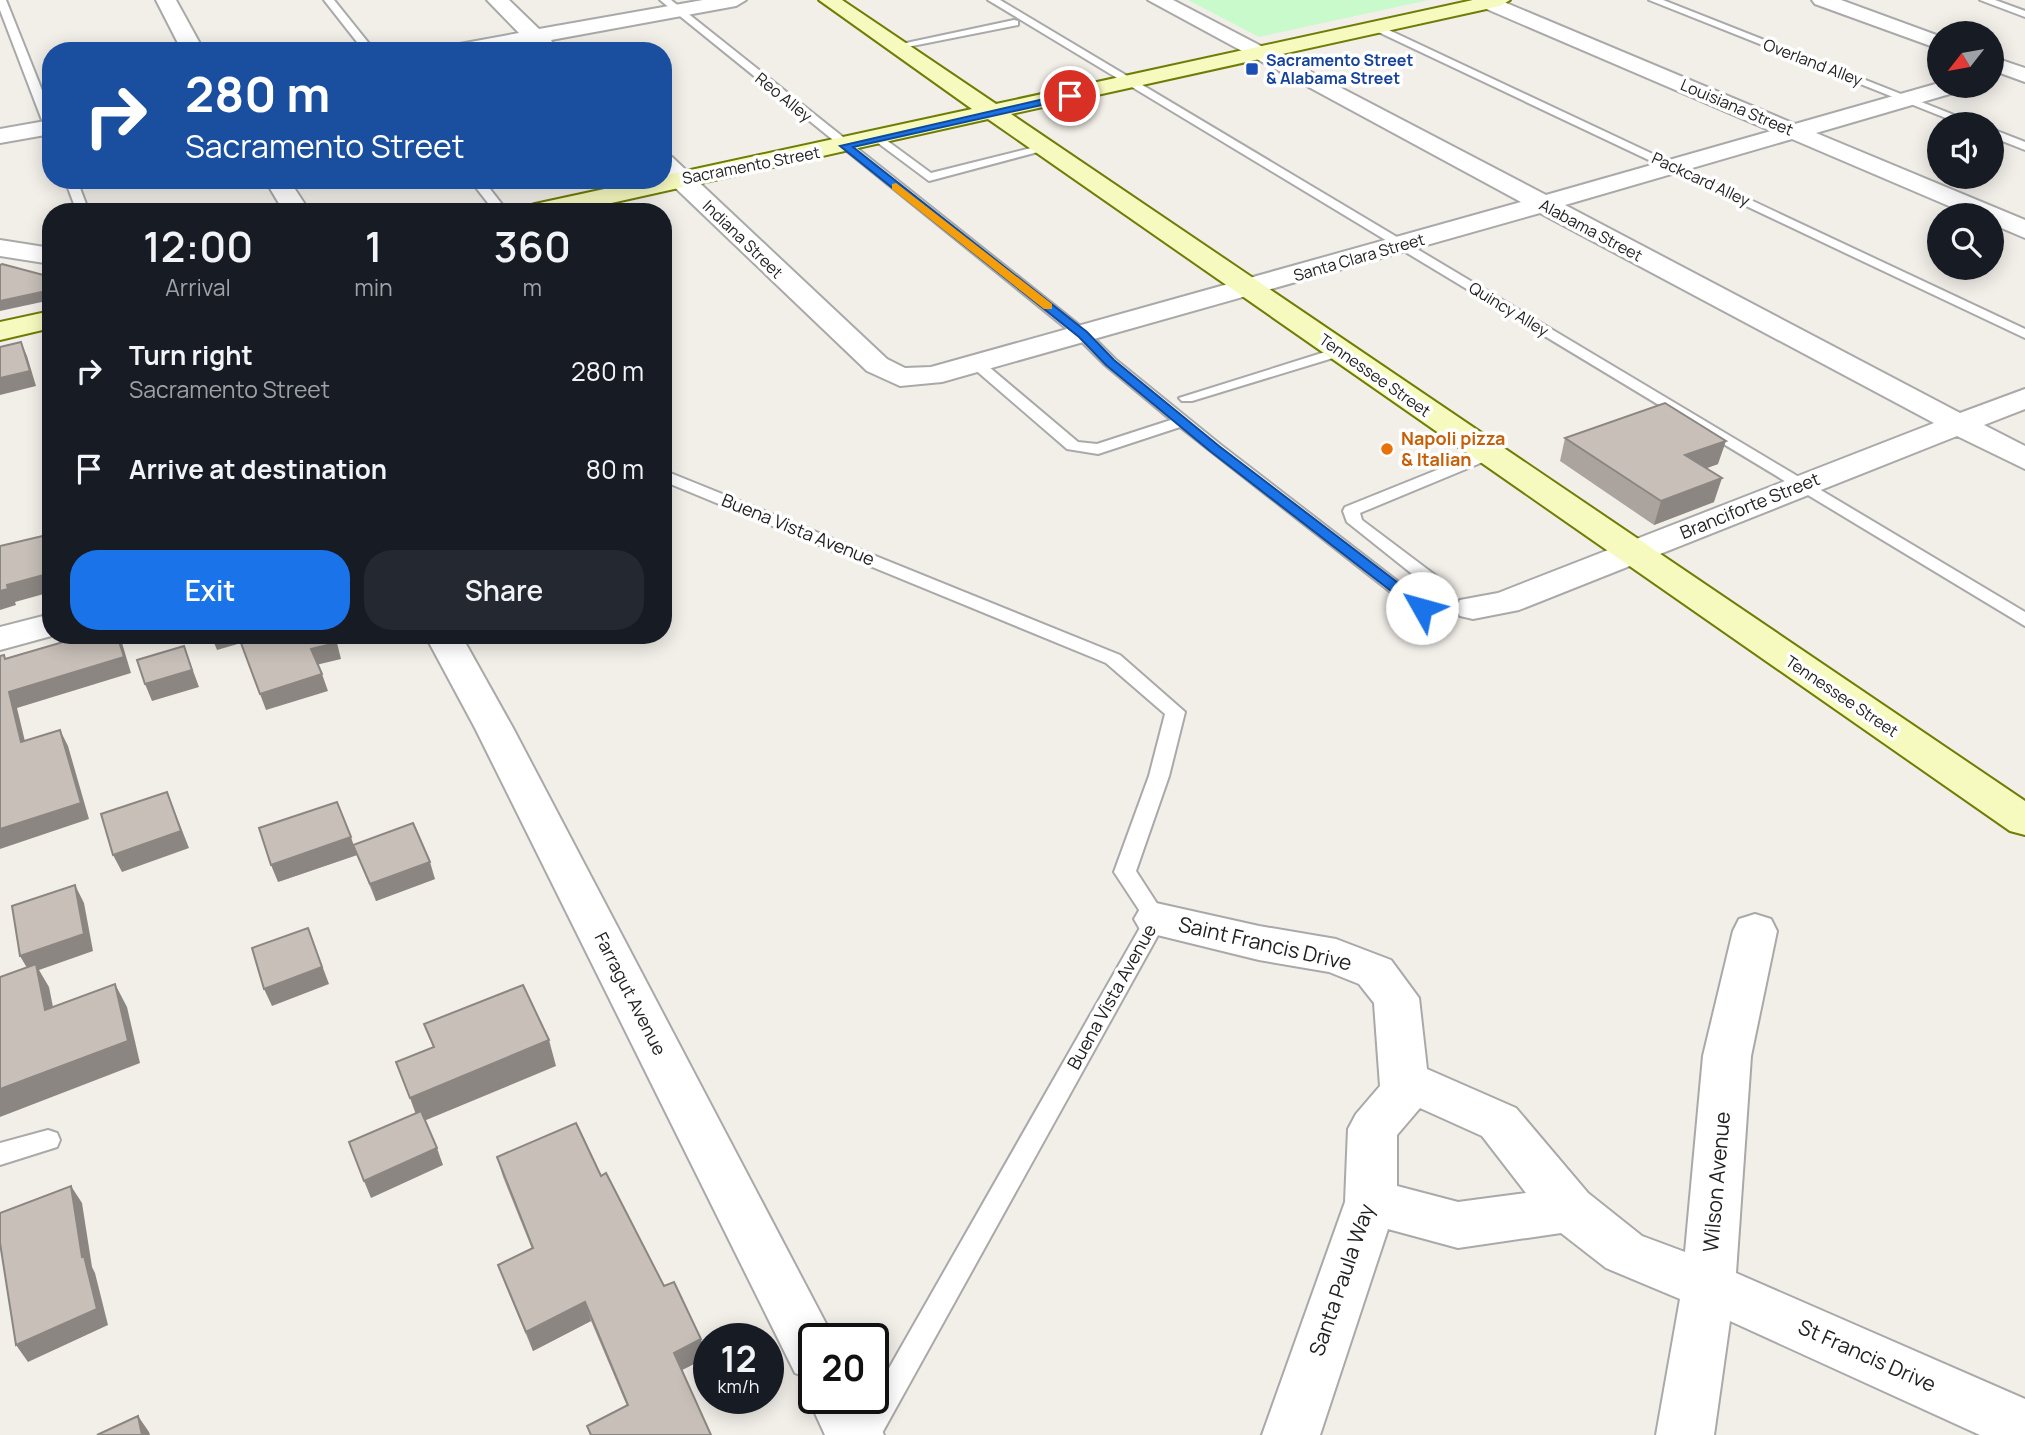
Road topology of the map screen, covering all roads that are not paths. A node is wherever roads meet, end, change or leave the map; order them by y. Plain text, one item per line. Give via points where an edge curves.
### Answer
1 (1, 0) edge
2 (166, 0) edge
3 (329, 0) edge
4 (497, 0) edge
5 (736, 0) edge
6 (829, 0) edge
7 (993, 0) edge
8 (1158, 0) edge
9 (1654, 0) edge
10 (1822, 0) edge
11 (1984, 0) edge
12 (1490, 1) edge
13 (671, 5) edge
14 (2025, 14) edge
15 (1014, 23) dead end
16 (1376, 27) junction
17 (1927, 39) edge
18 (188, 42) edge
19 (363, 42) edge
20 (541, 42) edge
21 (545, 42) edge
22 (897, 46) junction
23 (1258, 54) junction
24 (1132, 83) junction
25 (1927, 93) edge
26 (1907, 99) junction
27 (42, 105) edge
28 (991, 112) junction
29 (1940, 112) edge
30 (42, 129) edge
31 (1795, 131) junction
32 (0, 136) edge
33 (878, 138) junction
34 (2004, 138) edge
35 (845, 146) junction
36 (2025, 146) edge
37 (1046, 148) junction
38 (1675, 167) junction
39 (672, 171) edge
40 (483, 189) edge
41 (612, 189) edge
42 (495, 203) edge
43 (565, 203) edge
44 (1963, 203) edge
45 (1544, 205) junction
46 (2004, 221) edge
47 (2025, 230) edge
48 (1402, 245) junction
49 (0, 248) edge
50 (42, 255) edge
51 (792, 287) joint
52 (1251, 288) junction
53 (42, 321) edge
54 (0, 331) edge
55 (2025, 334) edge
56 (1083, 335) junction
57 (1341, 351) junction
58 (977, 364) junction
59 (1187, 398) dead end
60 (2025, 398) edge
61 (1184, 421) junction
62 (1959, 424) junction
63 (1489, 454) junction
64 (2025, 459) edge
65 (672, 479) edge
66 (1802, 485) junction
67 (1632, 553) junction
68 (1437, 585) dead end
69 (1472, 608) joint
70 (2025, 620) edge
71 (42, 627) edge
72 (0, 639) edge
73 (448, 644) edge
74 (2025, 821) edge
75 (1156, 919) junction
76 (1755, 931) dead end
77 (1405, 1091) junction
78 (48, 1140) dead end
79 (0, 1154) edge
80 (1371, 1202) junction
81 (1570, 1209) junction
82 (1709, 1286) junction
83 (798, 1324) edge
84 (844, 1414) edge
85 (2025, 1427) edge
86 (855, 1435) edge
87 (865, 1435) edge
88 (1291, 1435) edge
89 (1685, 1435) edge

1 - 27 lane
2 - 18 street
3 - 19 lane
4 - 20 street
5 - 13 street
6 - 22 main road, Tennessee Street
7 - 24 lane, Quincy Alley
8 - 23 street, Alabama Street
9 - 26 lane, Overland Alley
10 - 17 street
11 - 14 lane
12 - 16 main road, Sacramento Street
12 - 31 street, Louisiana Street
13 - 21 street
13 - 35 lane, Reo Alley
15 - 22 lane
16 - 23 main road, Sacramento Street
16 - 38 lane, Packcard Alley
22 - 28 main road, Tennessee Street
23 - 24 main road, Sacramento Street
23 - 45 street, Alabama Street
24 - 28 main road, Sacramento Street
24 - 48 lane, Quincy Alley
25 - 26 street, Santa Clara Street
26 - 29 lane, Overland Alley
26 - 31 street, Santa Clara Street
28 - 33 main road, Sacramento Street
28 - 37 main road, Tennessee Street
30 - 32 street
31 - 38 street, Santa Clara Street
31 - 44 street, Louisiana Street
33 - 35 main road, Sacramento Street
33 - 37 lane via 929,177
34 - 36 lane
35 - 39 main road, Sacramento Street
35 - 56 lane, Reo Alley
37 - 52 main road, Tennessee Street
38 - 45 street, Santa Clara Street
38 - 55 lane, Packcard Alley
39 - 51 street, Indiana Street
40 - 42 lane
41 - 43 main road, Sacramento Street
45 - 48 street, Santa Clara Street
45 - 62 street, Alabama Street
46 - 47 street, Louisiana Street
48 - 52 street, Santa Clara Street
48 - 66 lane, Quincy Alley
49 - 50 street
51 - 58 street, Santa Clara Street via 877,366 900,376 932,376
52 - 56 street, Santa Clara Street
52 - 57 main road, Tennessee Street
53 - 54 main road
56 - 58 street, Santa Clara Street
56 - 61 lane, Reo Alley
57 - 59 lane
57 - 63 main road, Tennessee Street
58 - 61 lane via 1073,446 1098,449
60 - 62 street, Branciforte Street
61 - 69 lane, Reo Alley via 1422,608
62 - 64 street, Alabama Street
62 - 66 street, Branciforte Street
63 - 67 main road, Tennessee Street
63 - 68 lane via 1350,511 1355,522
65 - 75 lane, Buena Vista Avenue via 1113,659 1175,712 1159,776 1125,872
66 - 67 street, Branciforte Street
66 - 70 lane, Quincy Alley
67 - 69 street, Branciforte Street via 1506,602
67 - 74 main road, Tennessee Street
71 - 72 street
73 - 83 street, Farragut Avenue
75 - 77 street, Saint Francis Drive via 1336,956 1375,972 1396,998
75 - 87 lane, Buena Vista Avenue
76 - 82 street, Wilson Avenue via 1727,1056
77 - 80 street, Santa Paula Way via 1373,1129
77 - 81 street via 1419,1086 1499,1122
78 - 79 lane
80 - 81 street via 1458,1225
80 - 88 street, Santa Paula Way
81 - 82 street via 1625,1252
82 - 85 street, St Francis Drive
82 - 89 street, Wilson Avenue
84 - 86 street

